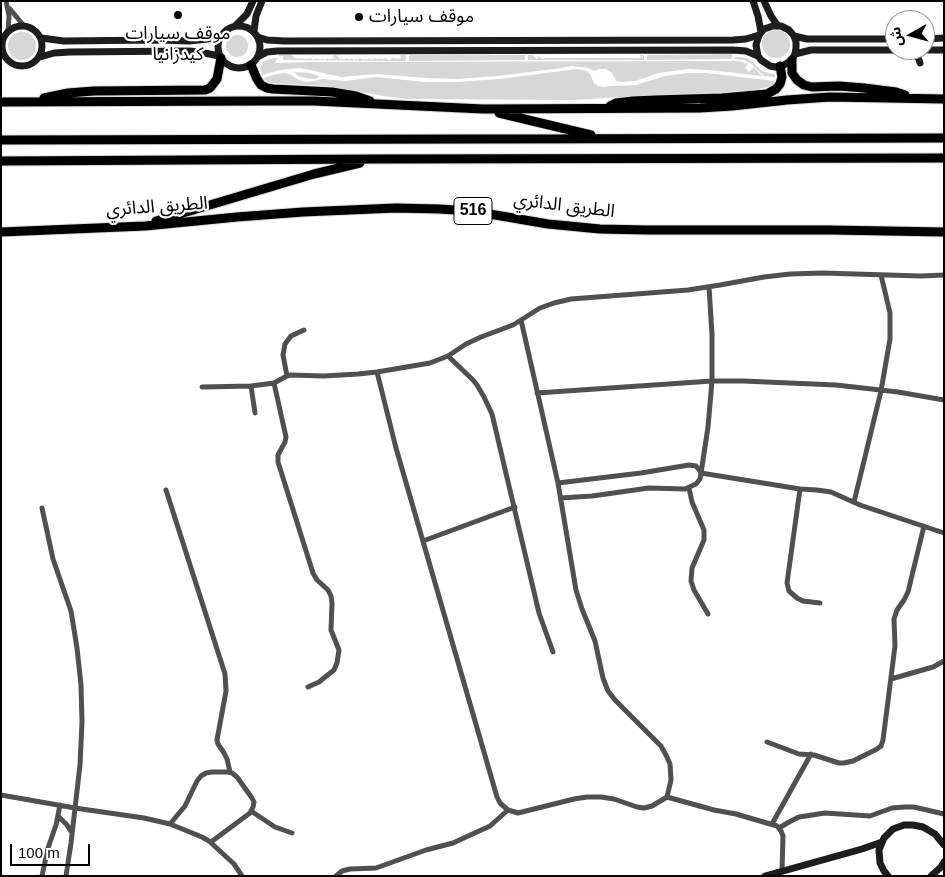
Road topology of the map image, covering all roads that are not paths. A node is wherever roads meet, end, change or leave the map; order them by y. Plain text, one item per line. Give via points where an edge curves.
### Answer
1 (253, 1) edge
2 (262, 1) edge
3 (753, 1) edge
4 (764, 1) edge
5 (7, 3) edge
6 (24, 26) junction
7 (235, 26) junction
8 (778, 26) junction
9 (8, 32) junction
10 (760, 33) junction
11 (256, 34) junction
12 (221, 35) junction
13 (794, 36) junction
14 (41, 38) junction
15 (885, 39) edge
16 (2, 45) edge
17 (885, 51) edge
18 (258, 56) junction
19 (758, 56) junction
20 (40, 57) junction
21 (220, 57) junction
22 (793, 57) junction
23 (919, 60) edge
24 (920, 63) dead end
25 (251, 65) junction
26 (780, 66) junction
27 (912, 98) junction
28 (944, 99) edge
29 (1, 102) edge
30 (31, 102) junction
31 (377, 104) junction
32 (604, 108) junction
33 (483, 109) junction
34 (603, 138) junction
35 (944, 138) edge
36 (1, 140) edge
37 (944, 158) edge
38 (377, 159) junction
39 (1, 162) edge
40 (145, 226) junction
41 (1, 232) edge
42 (944, 232) edge
43 (882, 275) junction
44 (944, 275) edge
45 (709, 287) junction
46 (520, 320) junction
47 (304, 330) dead end
48 (448, 356) junction
49 (377, 372) junction
50 (287, 376) junction
51 (712, 381) junction
52 (274, 383) junction
53 (251, 386) junction
54 (202, 387) dead end
55 (881, 391) junction
56 (537, 393) junction
57 (944, 400) edge
58 (255, 413) dead end
59 (701, 474) junction
60 (558, 483) junction
61 (689, 488) junction
62 (800, 489) junction
63 (166, 490) dead end
64 (560, 498) junction
65 (854, 502) junction
66 (515, 507) junction
67 (42, 508) dead end
68 (924, 526) junction
69 (944, 533) edge
70 (423, 541) junction
71 (820, 603) dead end
72 (708, 614) dead end
73 (553, 652) dead end
74 (944, 662) edge
75 (891, 679) junction
76 (308, 687) dead end
77 (767, 742) dead end
78 (811, 754) junction
79 (230, 772) junction
80 (1, 795) edge
81 (667, 797) junction
82 (60, 805) junction
83 (75, 808) junction
84 (508, 810) junction
85 (251, 811) junction
86 (944, 814) edge
87 (58, 816) junction
88 (170, 824) junction
89 (772, 824) junction
90 (779, 828) junction
91 (292, 833) dead end
92 (935, 834) junction
93 (72, 835) junction
94 (944, 836) edge
95 (211, 842) junction
96 (882, 842) junction
97 (944, 845) edge
98 (862, 849) junction
99 (879, 857) junction
100 (944, 862) edge
101 (941, 869) edge
102 (782, 871) junction
103 (42, 876) edge
104 (66, 876) edge
105 (242, 876) edge
106 (336, 876) edge
107 (765, 876) edge
108 (888, 876) edge
109 (931, 876) edge

1 - 7 street via 247,14
2 - 11 street via 256,16
3 - 10 street via 760,21
4 - 8 street
5 - 6 street
5 - 9 street
6 - 9 street
6 - 14 street
7 - 11 street via 245,26
7 - 12 street
8 - 10 street via 768,27
8 - 13 street
9 - 16 street
10 - 11 street via 733,40 278,41
10 - 19 street via 756,45
11 - 18 street via 260,43
12 - 14 street via 189,41 64,41
12 - 21 street via 218,42
13 - 15 street via 817,40
13 - 22 street via 796,48
14 - 20 street
16 - 20 street via 7,60 13,64 28,66
17 - 22 street via 811,50
18 - 19 street via 277,51 733,50
18 - 25 street
19 - 26 street via 765,64
20 - 21 street via 70,52 190,51
21 - 25 street via 234,68
21 - 30 highway via 217,80 206,90 80,92
22 - 26 street
22 - 27 highway via 792,73 804,85 875,89
23 - 24 street
25 - 31 highway via 257,79 267,88 332,92
26 - 32 highway via 780,84 767,94 620,102
27 - 28 highway
27 - 32 highway via 830,97 716,108
29 - 30 highway
30 - 31 highway via 263,100
31 - 33 highway
32 - 33 highway
33 - 34 highway
34 - 35 highway
34 - 36 highway
37 - 38 highway, 516
38 - 39 highway, 516
38 - 40 highway, 516 via 310,175
40 - 41 highway, الطريق الدائري / 516
40 - 42 highway, الطريق الدائري / 516 via 237,217 404,208 472,211 600,229
43 - 44 street
43 - 45 street via 790,274
43 - 55 street via 891,330
45 - 46 street via 571,299 540,308
45 - 51 street
46 - 48 street via 473,340
46 - 56 street
47 - 50 street via 291,336 285,344 283,355
48 - 49 street via 430,363
48 - 66 street via 473,380 489,406
49 - 50 street
49 - 70 street
50 - 52 street
51 - 55 street via 805,383
51 - 56 street
51 - 59 street
52 - 53 street
52 - 76 street via 286,437 278,462 313,572 331,596 331,630 339,650 334,670
53 - 54 street
53 - 58 street
55 - 57 street
55 - 65 street
56 - 60 street
59 - 60 street via 698,468 689,465
59 - 61 street via 698,482
59 - 62 street
60 - 64 street
61 - 64 street via 649,488
61 - 72 street via 704,530 691,581
62 - 65 street via 831,492
62 - 71 street via 787,583 797,598
63 - 79 street via 226,674 217,740
64 - 81 street via 576,590 595,641 603,678 615,700 664,750 671,774
65 - 68 street
66 - 70 street
66 - 73 street via 539,613
67 - 83 street via 52,559 71,611 80,666 82,731
68 - 69 street
68 - 75 street via 908,592 894,619 896,642
70 - 84 street via 497,797
74 - 75 street
75 - 78 street via 883,740 879,748 847,763
77 - 78 street via 799,754
78 - 89 street
79 - 85 street via 252,798
79 - 88 street via 201,776 185,806
80 - 82 street
81 - 84 street via 644,808 594,797 522,813
81 - 89 street
82 - 83 street
82 - 87 street
83 - 88 street
83 - 93 street
84 - 106 street via 490,826 453,843 376,868 350,869
85 - 91 street via 279,829
85 - 95 street
86 - 90 street via 905,806 870,816 825,813 799,817
87 - 93 street
87 - 103 street
88 - 95 street
89 - 90 street
90 - 102 street via 784,840
92 - 94 street
92 - 96 street via 922,827 904,825 896,827
92 - 97 street
93 - 104 street
95 - 105 street
96 - 98 street
96 - 99 street
98 - 99 street
98 - 102 street
99 - 108 street
100 - 101 street
101 - 109 street
102 - 107 street

